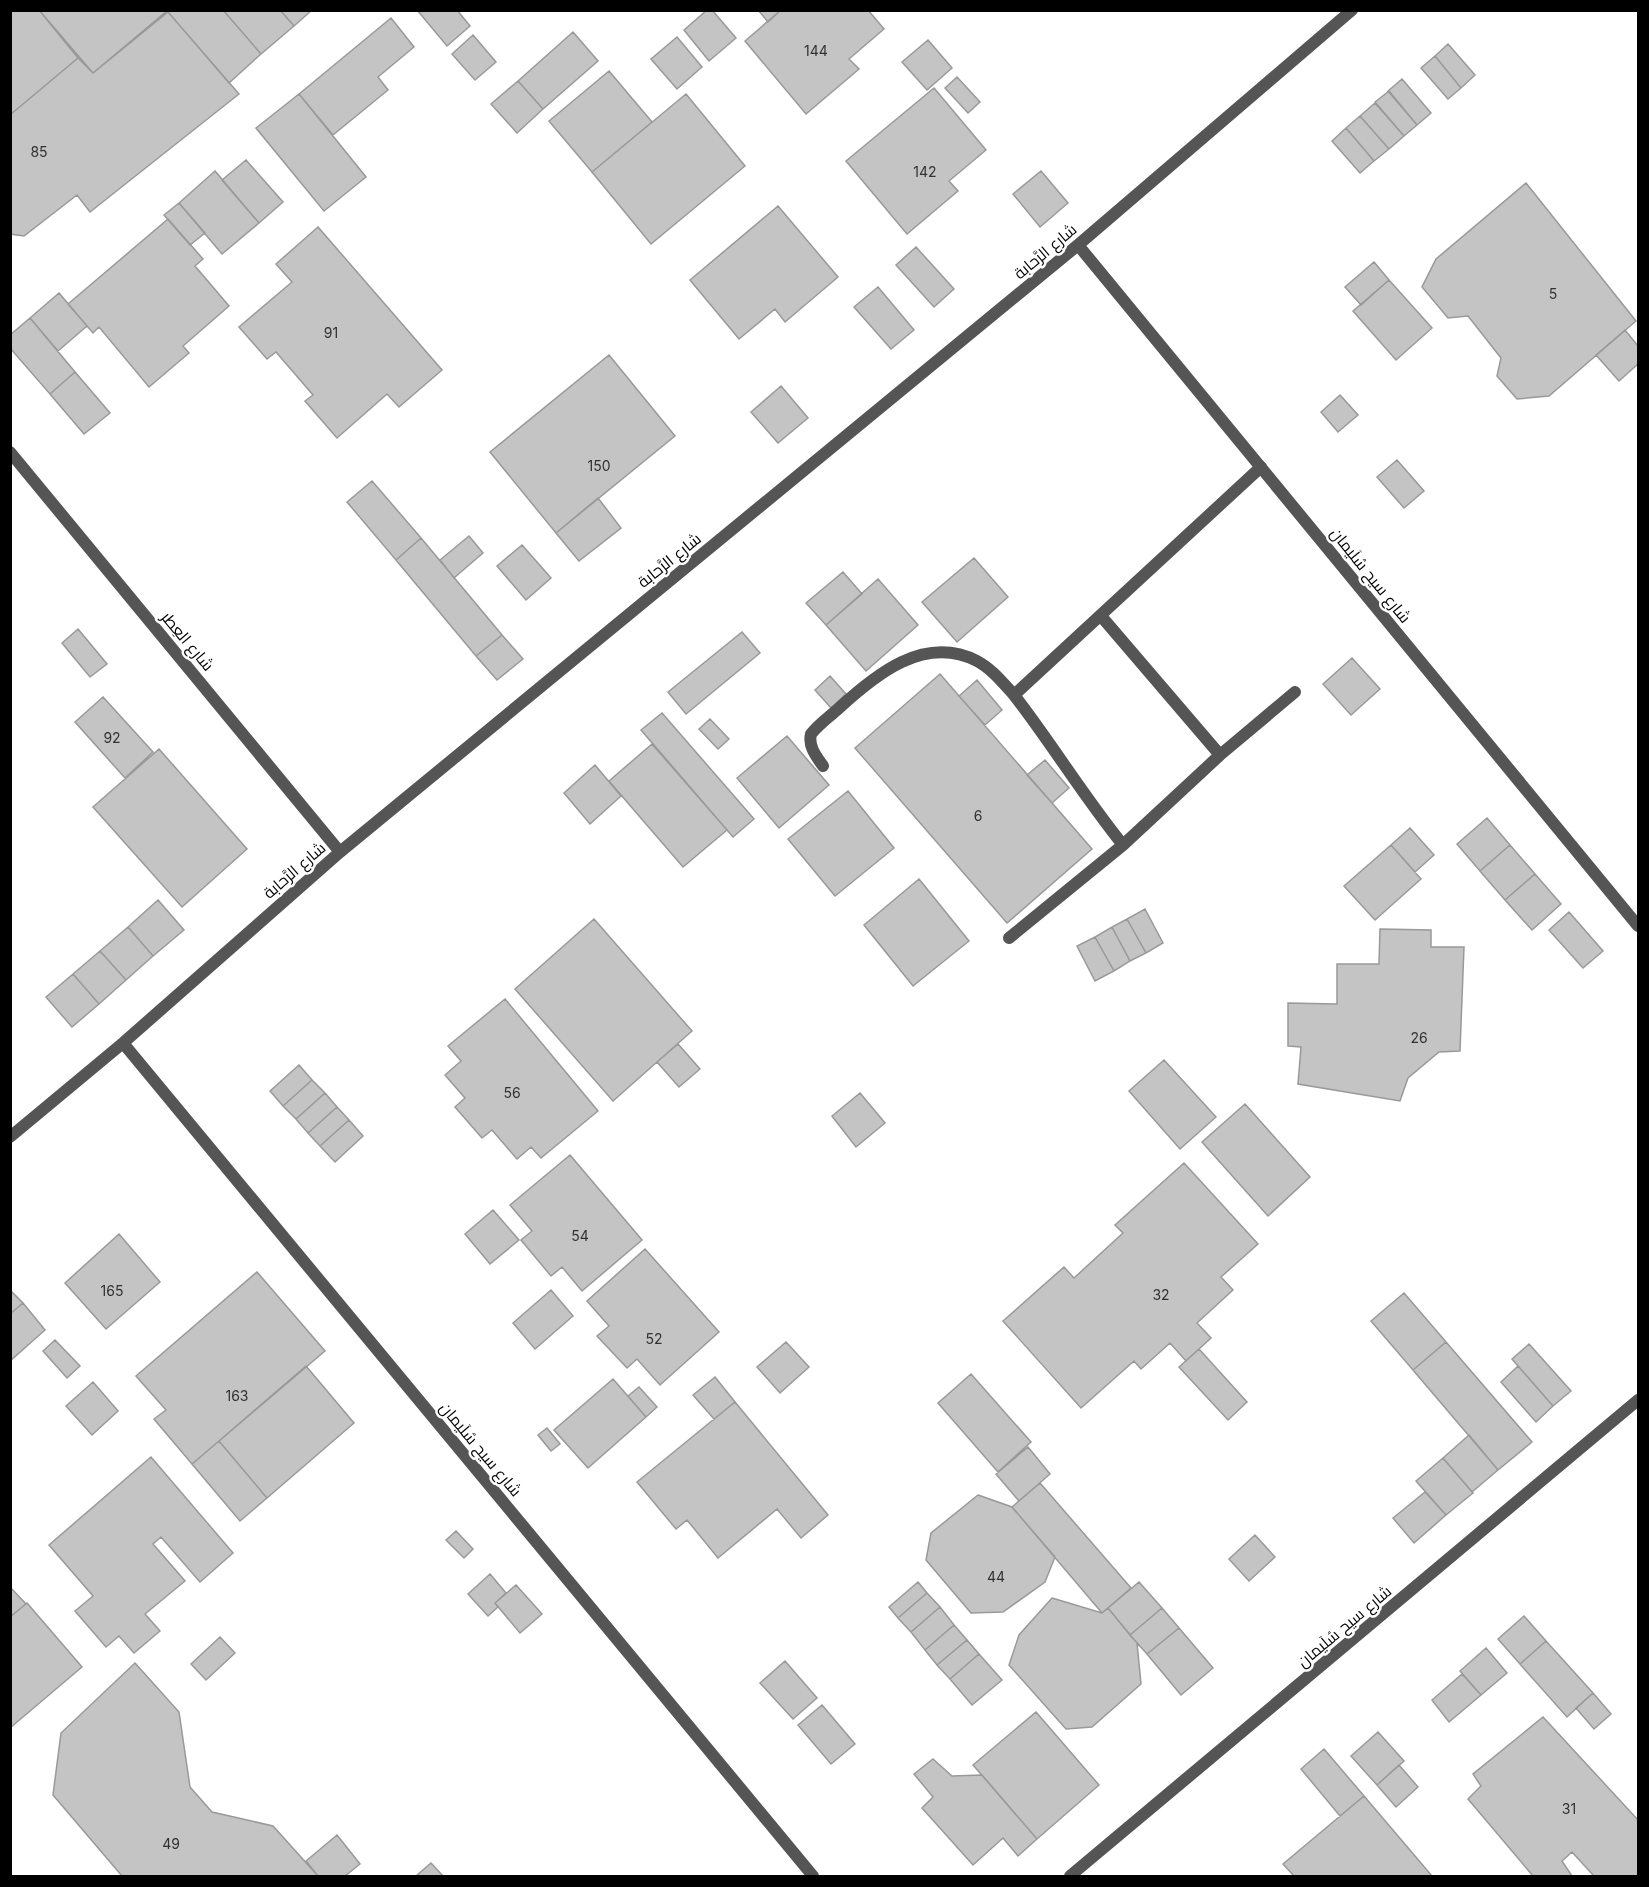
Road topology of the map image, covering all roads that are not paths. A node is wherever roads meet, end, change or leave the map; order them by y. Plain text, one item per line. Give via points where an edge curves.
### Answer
1 (1352, 10) edge
2 (1078, 245) junction
3 (10, 452) edge
4 (1261, 467) junction
5 (1101, 616) junction
6 (1295, 692) dead end
7 (1014, 695) junction
8 (1220, 754) junction
9 (823, 766) dead end
10 (1123, 845) junction
11 (340, 852) junction
12 (1638, 926) edge
13 (1009, 939) dead end
14 (123, 1043) junction
15 (10, 1137) edge
16 (1638, 1400) edge
17 (813, 1876) edge
18 (1070, 1876) edge

1 - 2 street, شارع الرَّحابة
2 - 4 street, شارع سيح سُلَيمان
2 - 11 street, شارع الرَّحابة
3 - 11 street, شارع العِطر
4 - 5 street
4 - 12 street, شارع سيح سُلَيمان
5 - 7 street
5 - 8 street
6 - 8 street
7 - 9 street via 989,669 967,657 948,653 918,656 880,673 811,734 812,750
7 - 10 street
8 - 10 street
10 - 13 street
11 - 14 street, شارع الرَّحابة
14 - 15 street, شارع الرَّحابة
14 - 17 street, شارع سيح سُلَيمان
16 - 18 street, شارع سيح سُلَيمان

